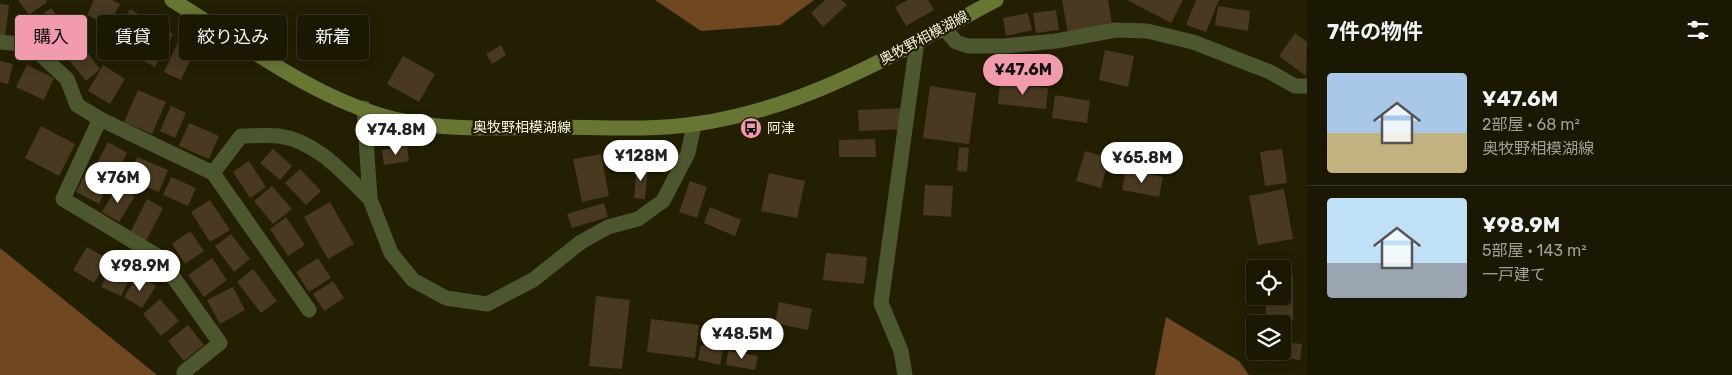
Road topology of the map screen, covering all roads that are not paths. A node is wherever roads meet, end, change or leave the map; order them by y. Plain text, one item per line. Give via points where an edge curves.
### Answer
1 (172, 0) edge
2 (996, 0) edge
3 (944, 28) junction
4 (0, 42) edge
5 (917, 42) junction
6 (1307, 86) edge
7 (364, 108) junction
8 (100, 118) junction
9 (694, 124) junction
10 (213, 173) junction
11 (370, 199) junction
12 (309, 310) dead end
13 (184, 372) dead end
14 (905, 375) edge

1 - 7 main road, 奥牧野相模湖線 via 277,67
2 - 3 main road, 奥牧野相模湖線
3 - 5 main road, 奥牧野相模湖線
3 - 6 street via 956,42 968,46 1056,41 1116,30 1154,33 1194,42 1270,72 1295,86
4 - 8 street via 30,45 67,79 77,104
5 - 9 main road, 奥牧野相模湖線 via 814,93 751,114
5 - 14 street via 881,303 901,351
7 - 9 main road, 奥牧野相模湖線 via 394,119 456,128
7 - 11 street
8 - 10 street
8 - 13 street via 64,199 158,257 220,343
9 - 11 street via 688,153 663,201 638,219 608,226 581,242 533,280 487,304 446,298 413,280 390,253
10 - 11 street via 241,136 280,136 319,153
10 - 12 street

